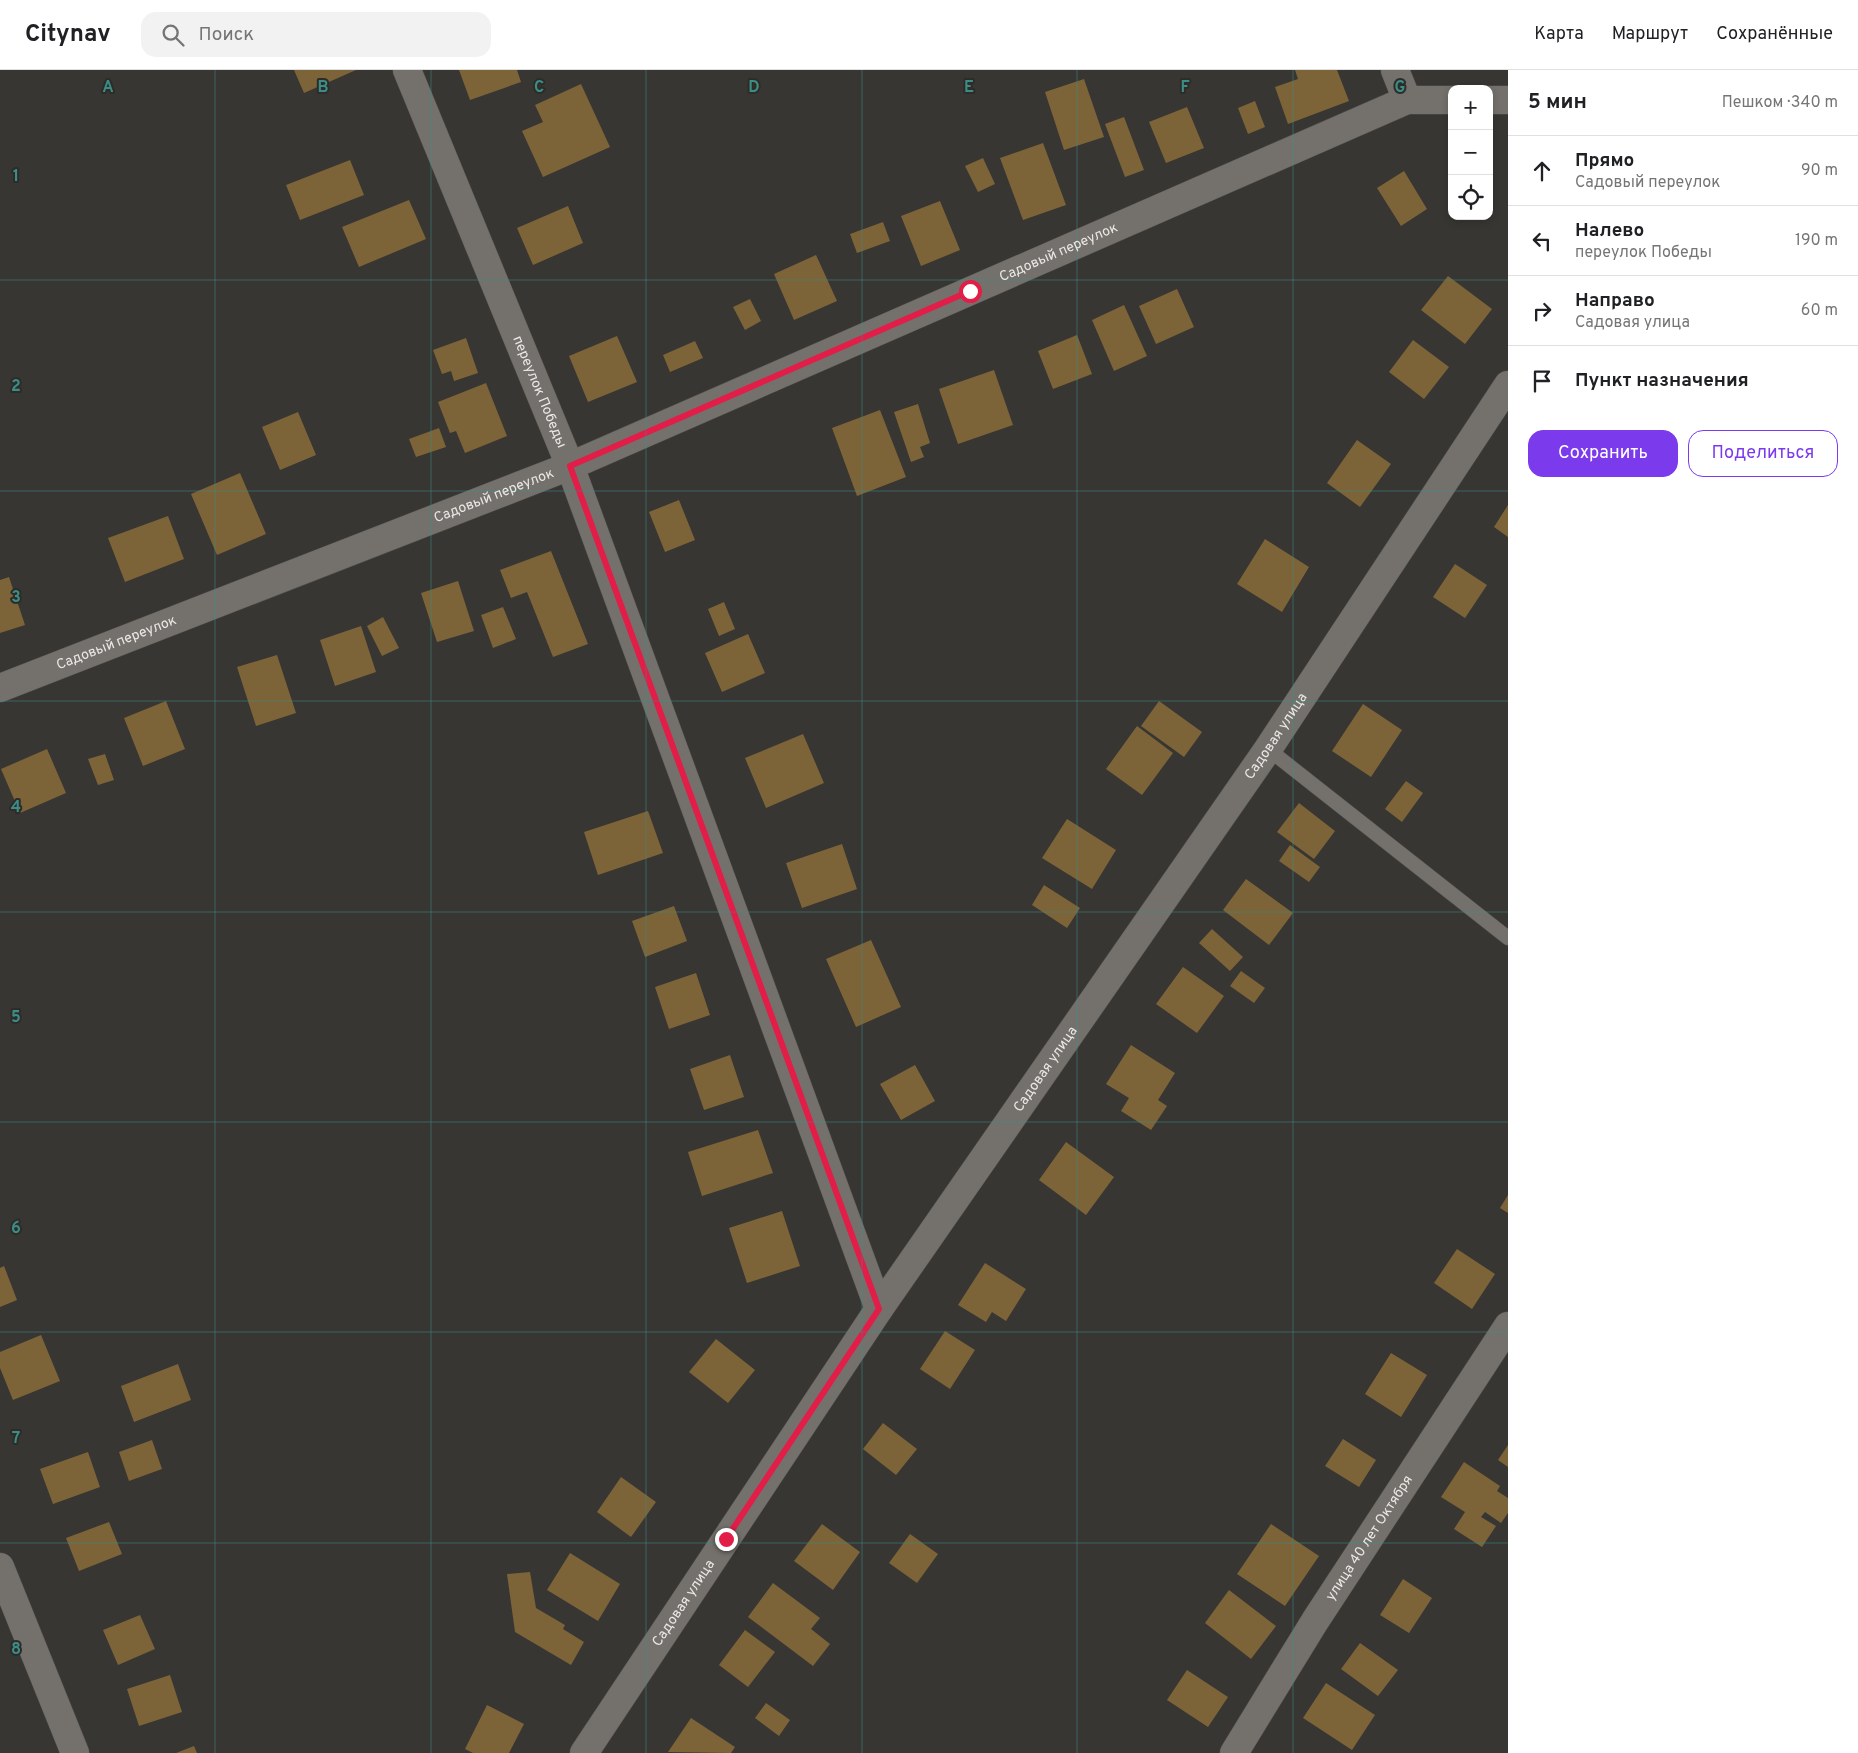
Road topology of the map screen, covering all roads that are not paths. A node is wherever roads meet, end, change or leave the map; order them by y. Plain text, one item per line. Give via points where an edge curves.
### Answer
1 (407, 70) edge
2 (1395, 70) edge
3 (1407, 100) junction
4 (1448, 100) edge
5 (1493, 100) edge
6 (1508, 100) edge
7 (1508, 385) edge
8 (570, 466) junction
9 (0, 688) edge
10 (1268, 749) junction
11 (1508, 938) edge
12 (879, 1309) junction
13 (1508, 1326) edge
14 (0, 1567) edge
15 (75, 1753) edge
16 (584, 1753) edge
17 (1234, 1753) edge

1 - 8 street, переулок Победы
2 - 3 street
3 - 4 street, Садовый переулок
3 - 8 street, Садовый переулок
5 - 6 street
7 - 10 street, Садовая улица
8 - 9 street, Садовый переулок
8 - 12 street, переулок Победы
10 - 11 lane
10 - 12 street, Садовая улица
12 - 16 street, Садовая улица
13 - 17 street, улица 40 лет Октября via 1315,1621
14 - 15 street

